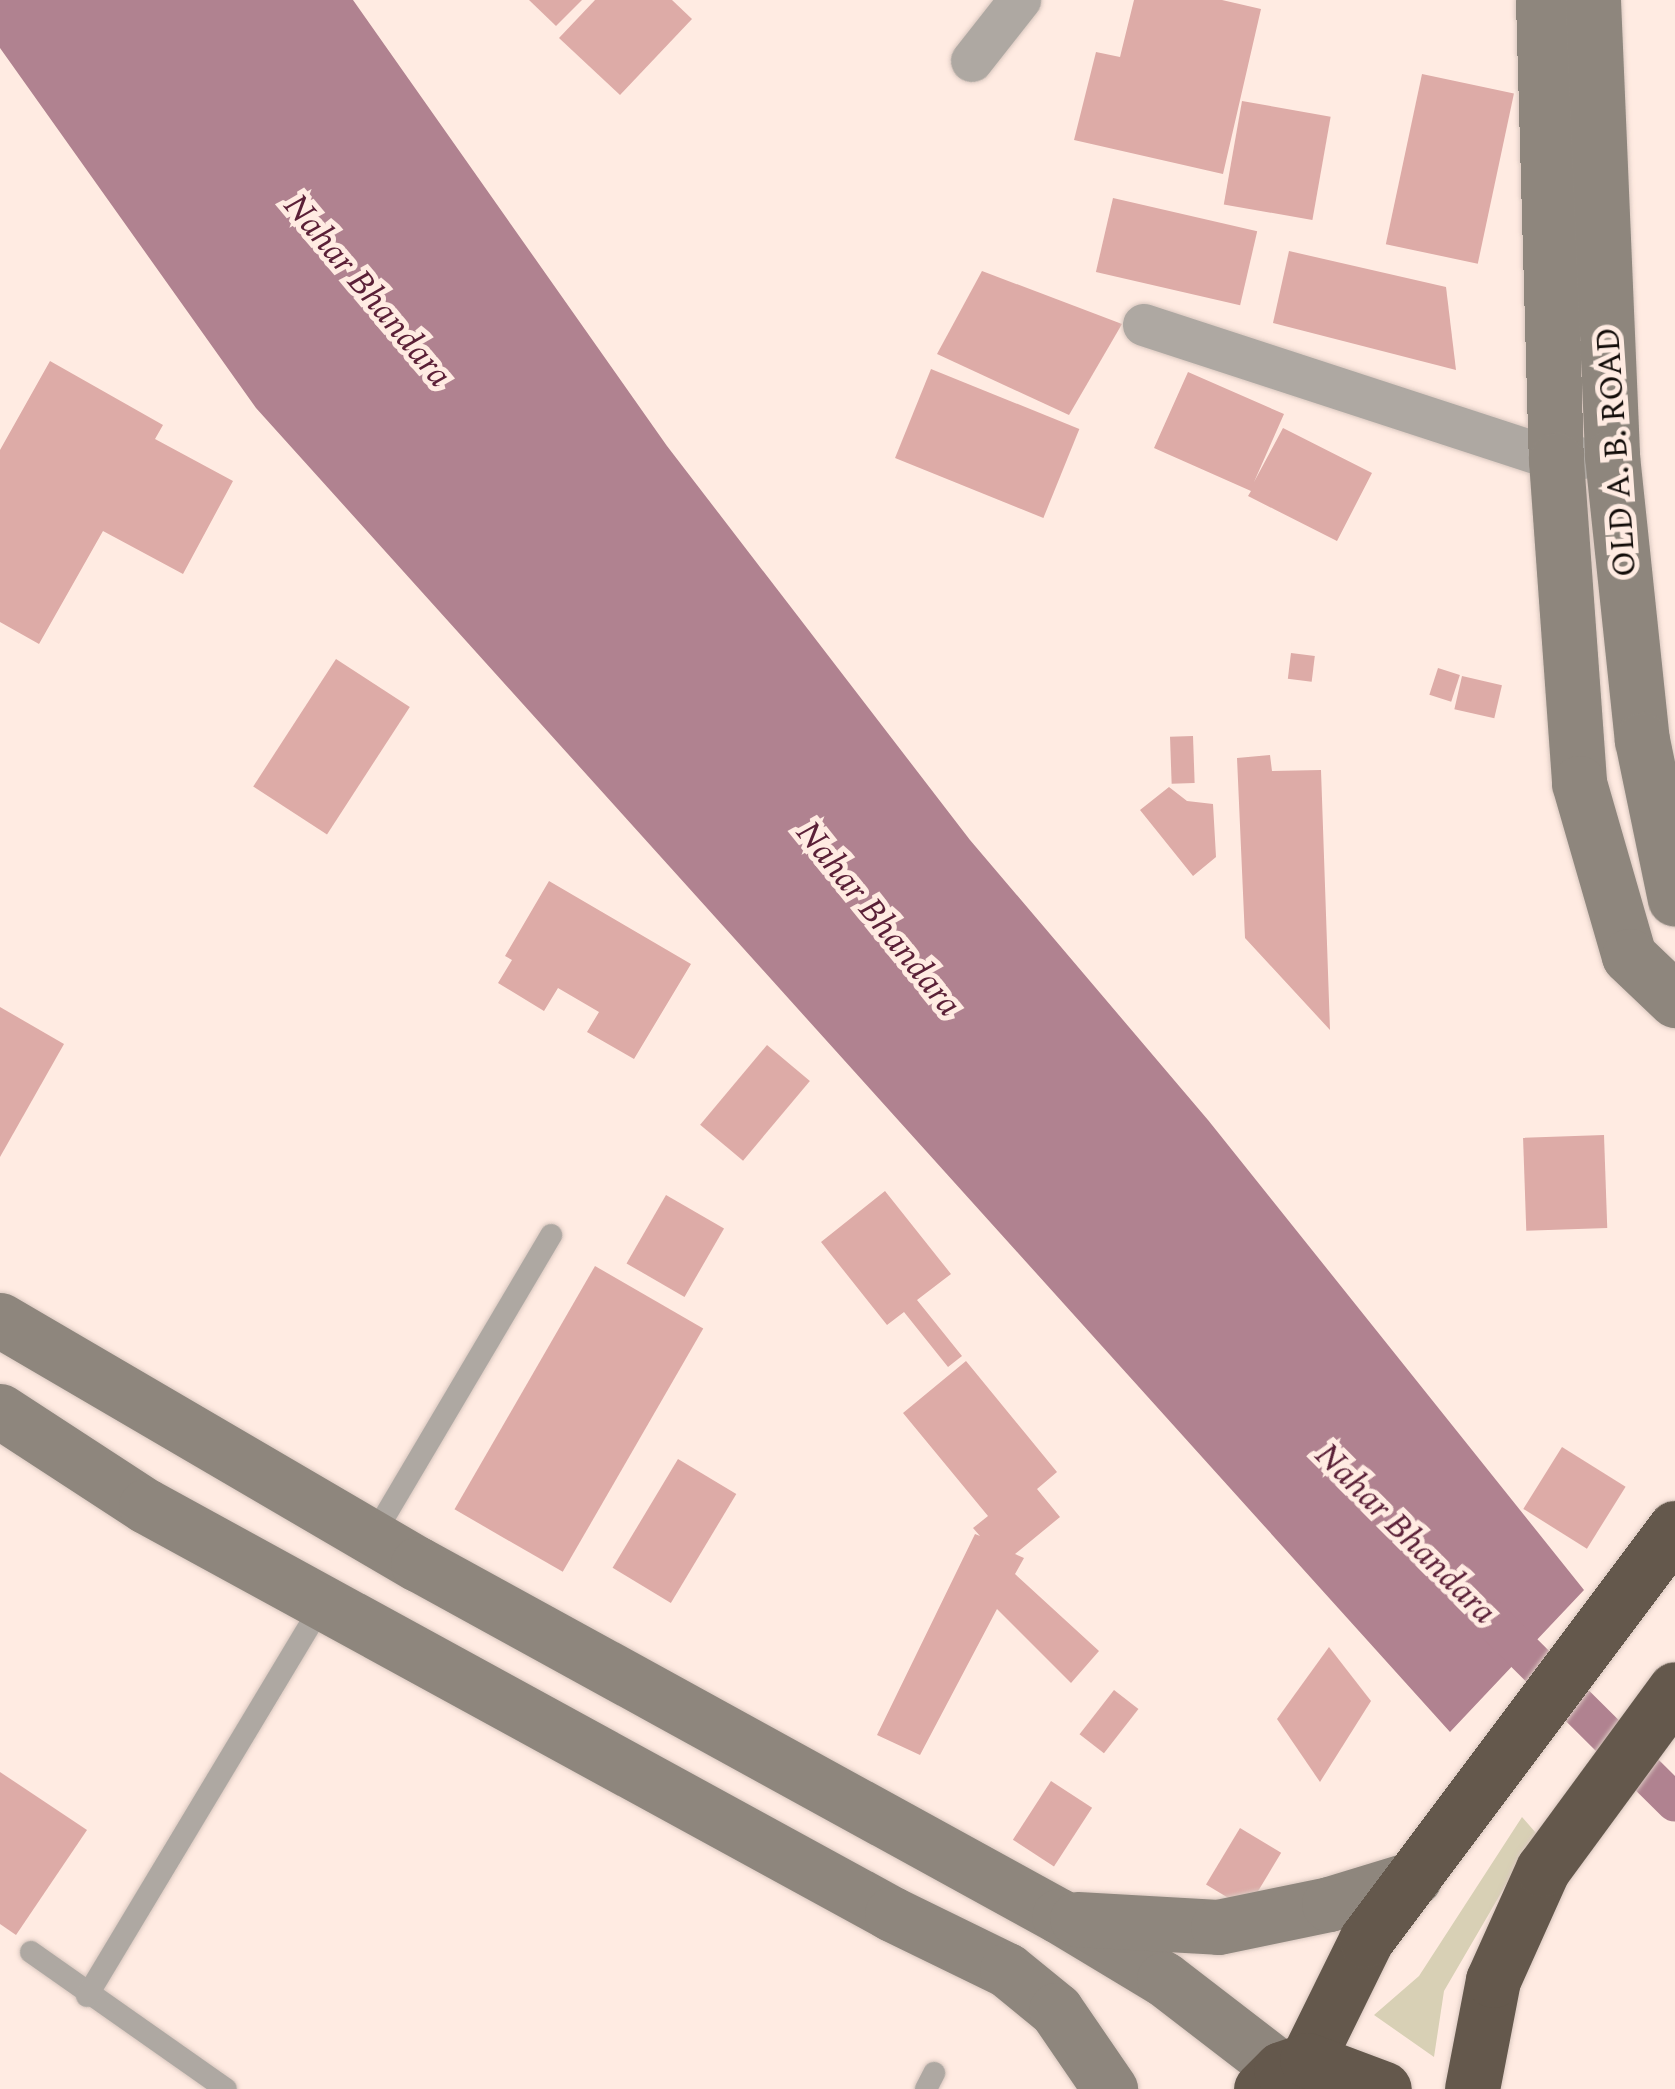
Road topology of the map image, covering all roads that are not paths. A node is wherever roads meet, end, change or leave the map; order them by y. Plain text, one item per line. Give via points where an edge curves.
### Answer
1 (1020, 0) edge
2 (1572, 1) edge
3 (972, 61) dead end
4 (1144, 325) dead end
5 (1612, 456) junction
6 (1556, 460) junction
7 (1675, 900) edge
8 (1675, 1000) edge
9 (552, 1235) dead end
10 (0, 1320) edge
11 (0, 1411) edge
12 (1675, 1528) edge
13 (372, 1538) junction
14 (323, 1603) junction
15 (1674, 1690) edge
16 (1414, 1878) junction
17 (1059, 1916) junction
18 (31, 1952) dead end
19 (88, 1996) junction
20 (1283, 2073) edge
21 (226, 2089) edge
22 (1110, 2089) edge
23 (1384, 2089) edge
24 (1472, 2089) edge

1 - 3 street
2 - 5 main road, OLD A. B. ROAD
2 - 6 main road
4 - 6 street
5 - 6 street
5 - 7 main road, OLD A. B. ROAD via 1642,740
6 - 8 main road via 1579,784 1630,956
9 - 13 lane
10 - 13 main road
11 - 14 main road via 146,1506
12 - 16 highway
13 - 17 main road
14 - 19 lane
14 - 22 main road via 892,1914 1007,1970 1056,2010
15 - 24 highway via 1543,1869 1494,1980
16 - 17 main road via 1218,1927
16 - 20 highway via 1366,1940
17 - 20 main road via 1164,1979
18 - 19 lane
19 - 21 lane
20 - 23 highway via 1355,2073

